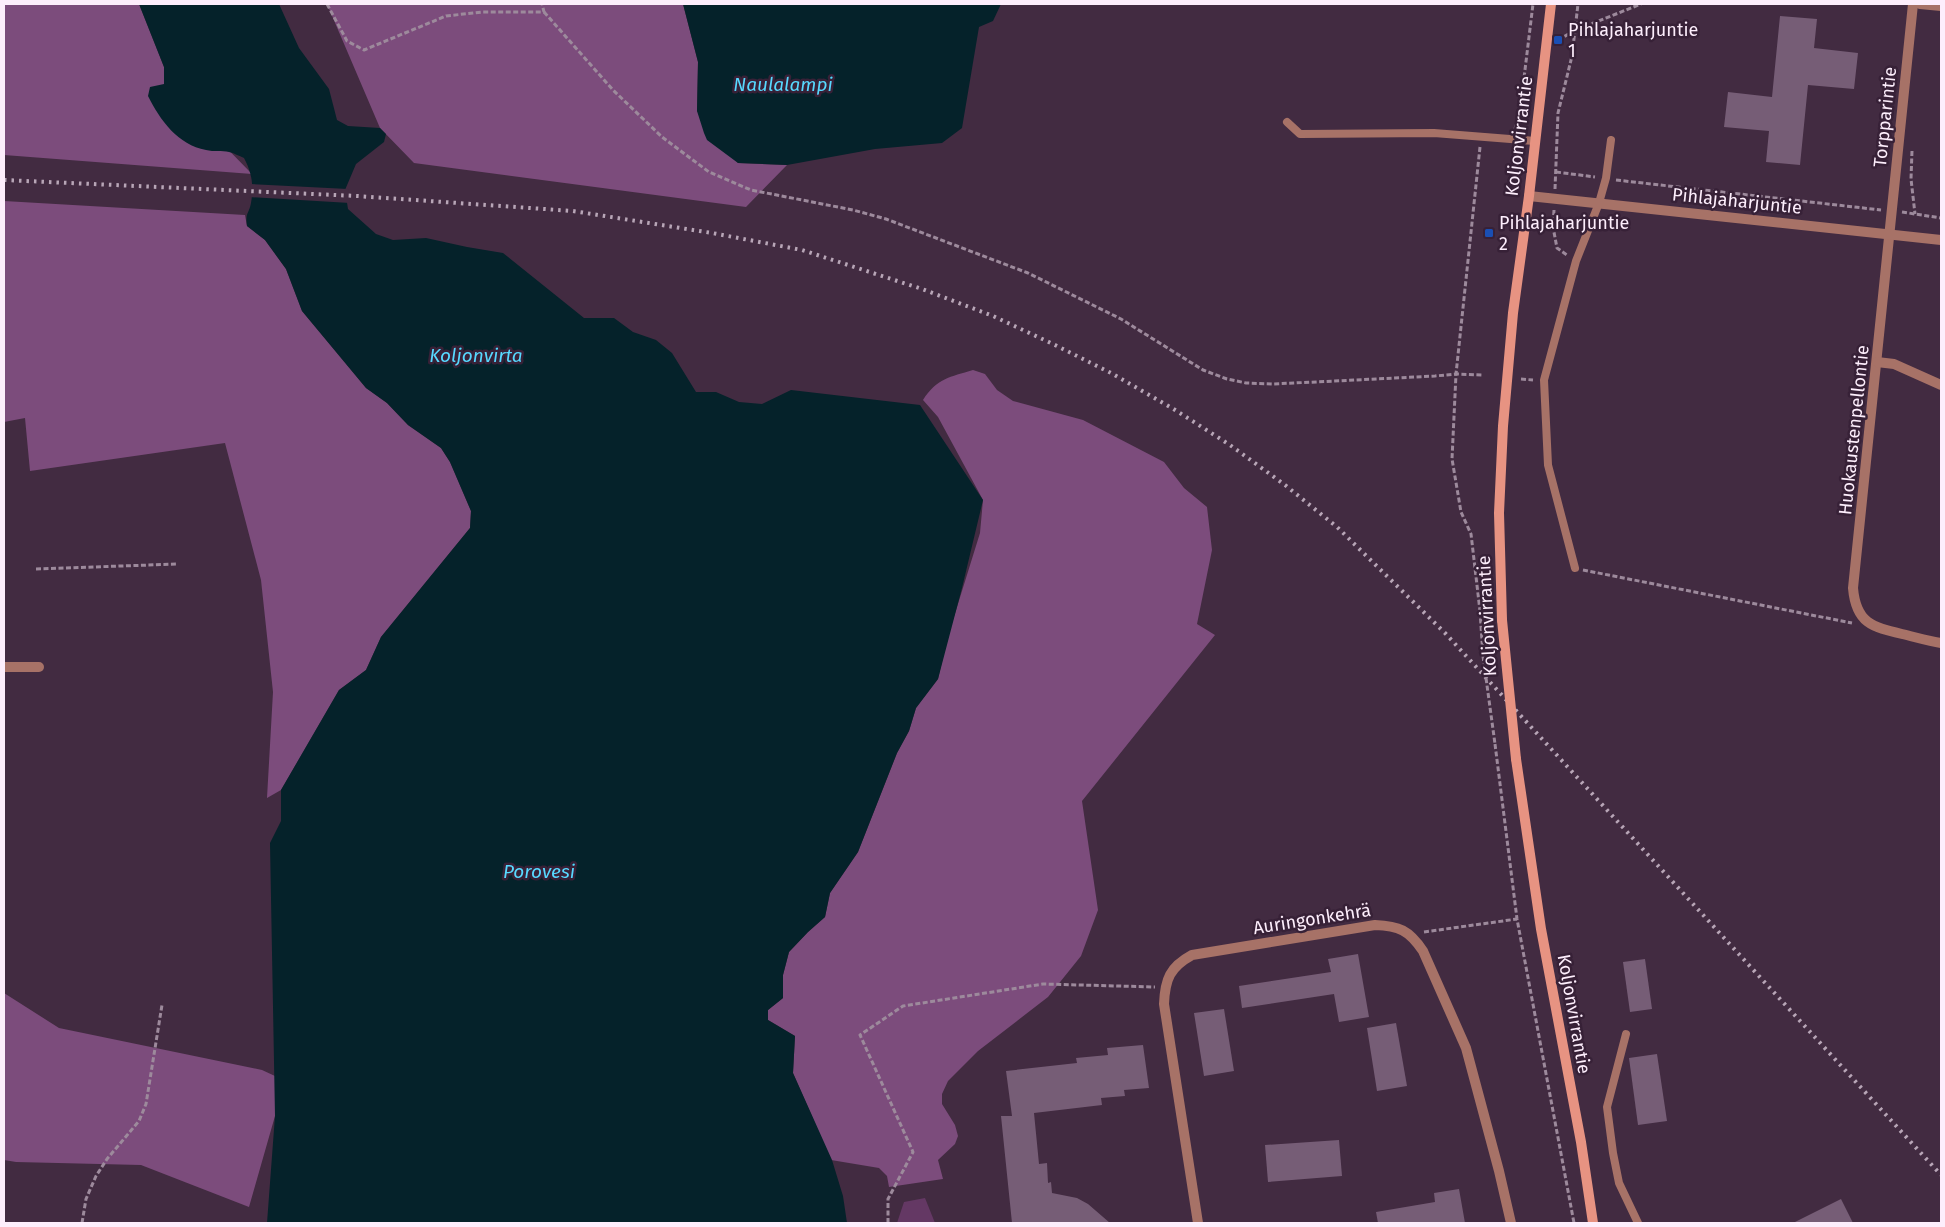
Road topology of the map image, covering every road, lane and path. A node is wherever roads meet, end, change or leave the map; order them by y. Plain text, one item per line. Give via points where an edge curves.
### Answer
1 (327, 4) edge
2 (542, 4) edge
3 (1533, 4) edge
4 (1551, 4) edge
5 (1578, 4) edge
6 (1641, 4) edge
7 (1913, 4) edge
8 (1920, 4) edge
9 (1941, 6) edge
10 (544, 12) junction
11 (1576, 30) junction
12 (1558, 40) dead end
13 (1287, 122) dead end
14 (1481, 137) junction
15 (1513, 138) junction
16 (1610, 140) dead end
17 (1535, 141) junction
18 (1912, 148) dead end
19 (1606, 178) junction
20 (1529, 196) junction
21 (1554, 199) junction
22 (1599, 203) junction
23 (1891, 211) junction
24 (1915, 214) junction
25 (1941, 218) edge
26 (1889, 234) junction
27 (1941, 240) edge
28 (1576, 261) junction
29 (1878, 362) junction
30 (1456, 374) junction
31 (1482, 375) dead end
32 (1941, 385) edge
33 (178, 564) dead end
34 (1576, 568) joint
35 (36, 570) dead end
36 (1870, 625) junction
37 (1941, 644) edge
38 (39, 666) dead end
39 (4, 667) edge
40 (1517, 919) junction
41 (1409, 934) junction
42 (1165, 987) junction
43 (162, 1005) dead end
44 (1626, 1034) dead end
45 (82, 1223) edge
46 (888, 1223) edge
47 (1198, 1223) edge
48 (1511, 1223) edge
49 (1574, 1223) edge
50 (1593, 1223) edge
51 (1638, 1223) edge

1 - 10 path via 347,41 364,50 446,16 482,12
2 - 10 path
3 - 15 path via 1520,111
4 - 17 main road, Koljonvirrantie
5 - 11 path
6 - 11 path
7 - 23 street, Torpparintie
8 - 9 street
10 - 30 path via 613,90 662,137 709,172 750,190 853,210 1028,273 1121,319 1204,370 1246,384
11 - 12 path
11 - 19 path via 1558,113 1556,172
13 - 14 lane via 1300,134 1434,133
14 - 15 lane
14 - 30 path
15 - 17 lane
16 - 19 lane
17 - 20 main road, Koljonvirrantie
18 - 24 path
19 - 22 lane
19 - 23 path
20 - 21 street, Pihlajaharjuntie
20 - 50 main road, Koljonvirrantie, bridge via 1513,313 1503,426 1499,514 1502,620 1516,759
21 - 22 street, Pihlajaharjuntie
21 - 28 path via 1553,227 1557,248
22 - 26 street, Pihlajaharjuntie
22 - 28 lane
23 - 24 path
23 - 26 street, Torpparintie
24 - 25 path
26 - 27 street, Pihlajaharjuntie
26 - 29 street, Huokaustenpellontie
28 - 34 lane via 1544,380 1548,465
29 - 32 street via 1894,364
29 - 36 street, Huokaustenpellontie via 1853,588 1858,610
30 - 31 path
30 - 40 path, bridge via 1452,459 1461,512 1471,534 1483,656
33 - 35 path
34 - 36 path
36 - 37 street
38 - 39 street
40 - 41 path
40 - 49 path
41 - 42 street, Auringonkehrä via 1392,926 1375,925 1192,955 1179,962
41 - 48 street via 1423,951 1466,1048
42 - 46 path via 1042,984 904,1006 860,1035 913,1152 888,1199
42 - 47 street, Auringonkehrä via 1164,1004
43 - 45 path via 146,1104 138,1122 96,1176 86,1199
44 - 51 lane via 1607,1107 1619,1183

